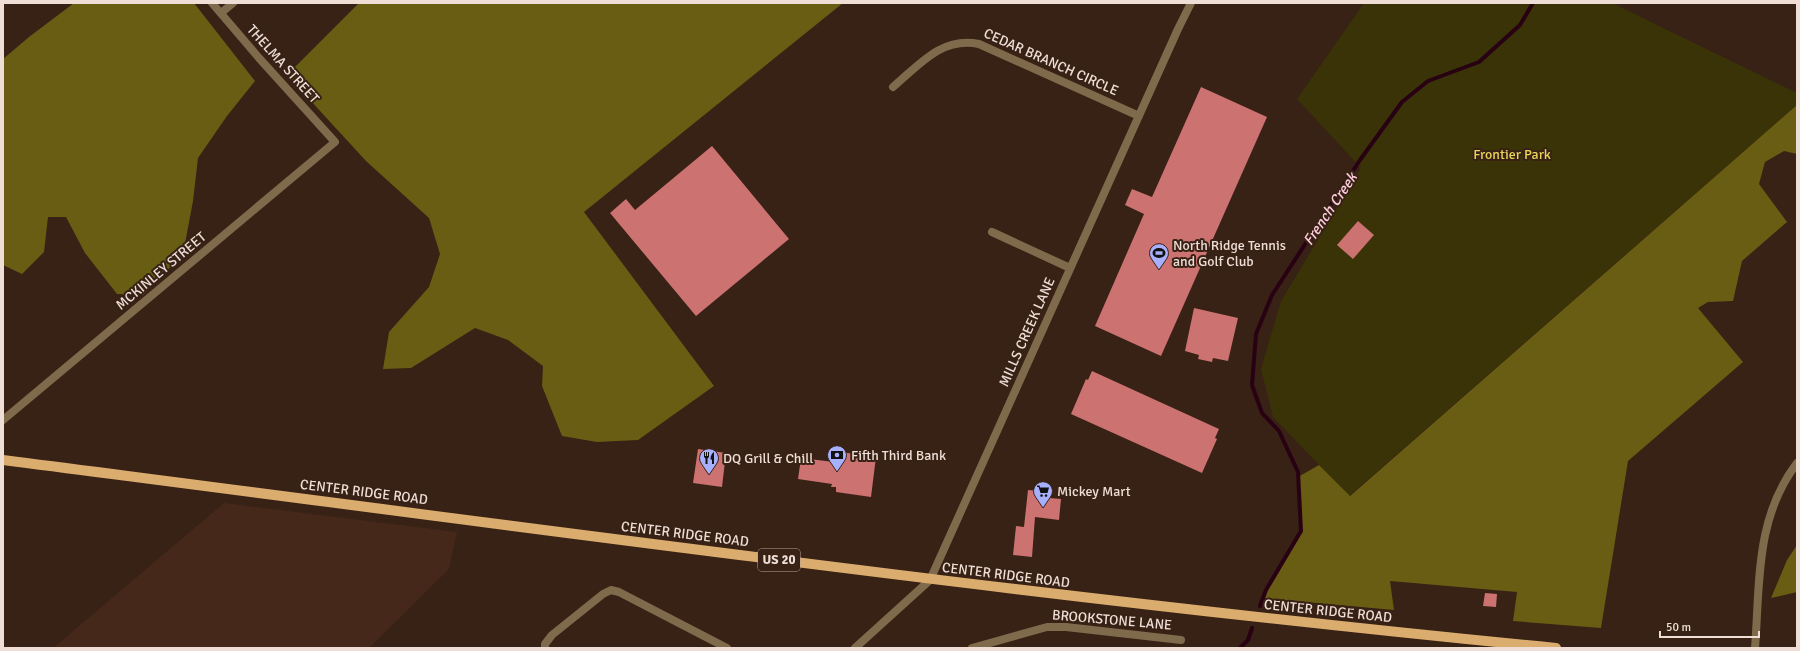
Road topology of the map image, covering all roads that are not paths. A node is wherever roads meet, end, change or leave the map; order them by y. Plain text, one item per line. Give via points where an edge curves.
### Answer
1 (212, 3) edge
2 (233, 3) edge
3 (1191, 3) edge
4 (221, 13) junction
5 (893, 87) dead end
6 (1139, 116) junction
7 (335, 142) joint
8 (992, 232) dead end
9 (1070, 268) junction
10 (3, 420) edge
11 (3, 460) edge
12 (1797, 463) edge
13 (930, 580) junction
14 (1181, 640) dead end
15 (545, 648) edge
16 (727, 648) edge
17 (855, 648) edge
18 (972, 648) edge
19 (1556, 648) edge
20 (1755, 648) edge

1 - 4 street, THELMA STREET
2 - 4 street
3 - 6 street, MILLS CREEK LANE
4 - 7 street, THELMA STREET
5 - 6 street, CEDAR BRANCH CIRCLE via 946,45 968,41
6 - 9 street, MILLS CREEK LANE
7 - 10 street, MCKINLEY STREET
8 - 9 street
9 - 13 street, MILLS CREEK LANE
11 - 13 main road, CENTER RIDGE ROAD / US 20
12 - 20 street via 1776,496 1763,542
13 - 17 street, MILLS CREEK LANE
13 - 19 main road, CENTER RIDGE ROAD / US 20 via 1140,605
14 - 18 street, BROOKSTONE LANE via 1047,627
15 - 16 street via 552,635 611,590 620,592

